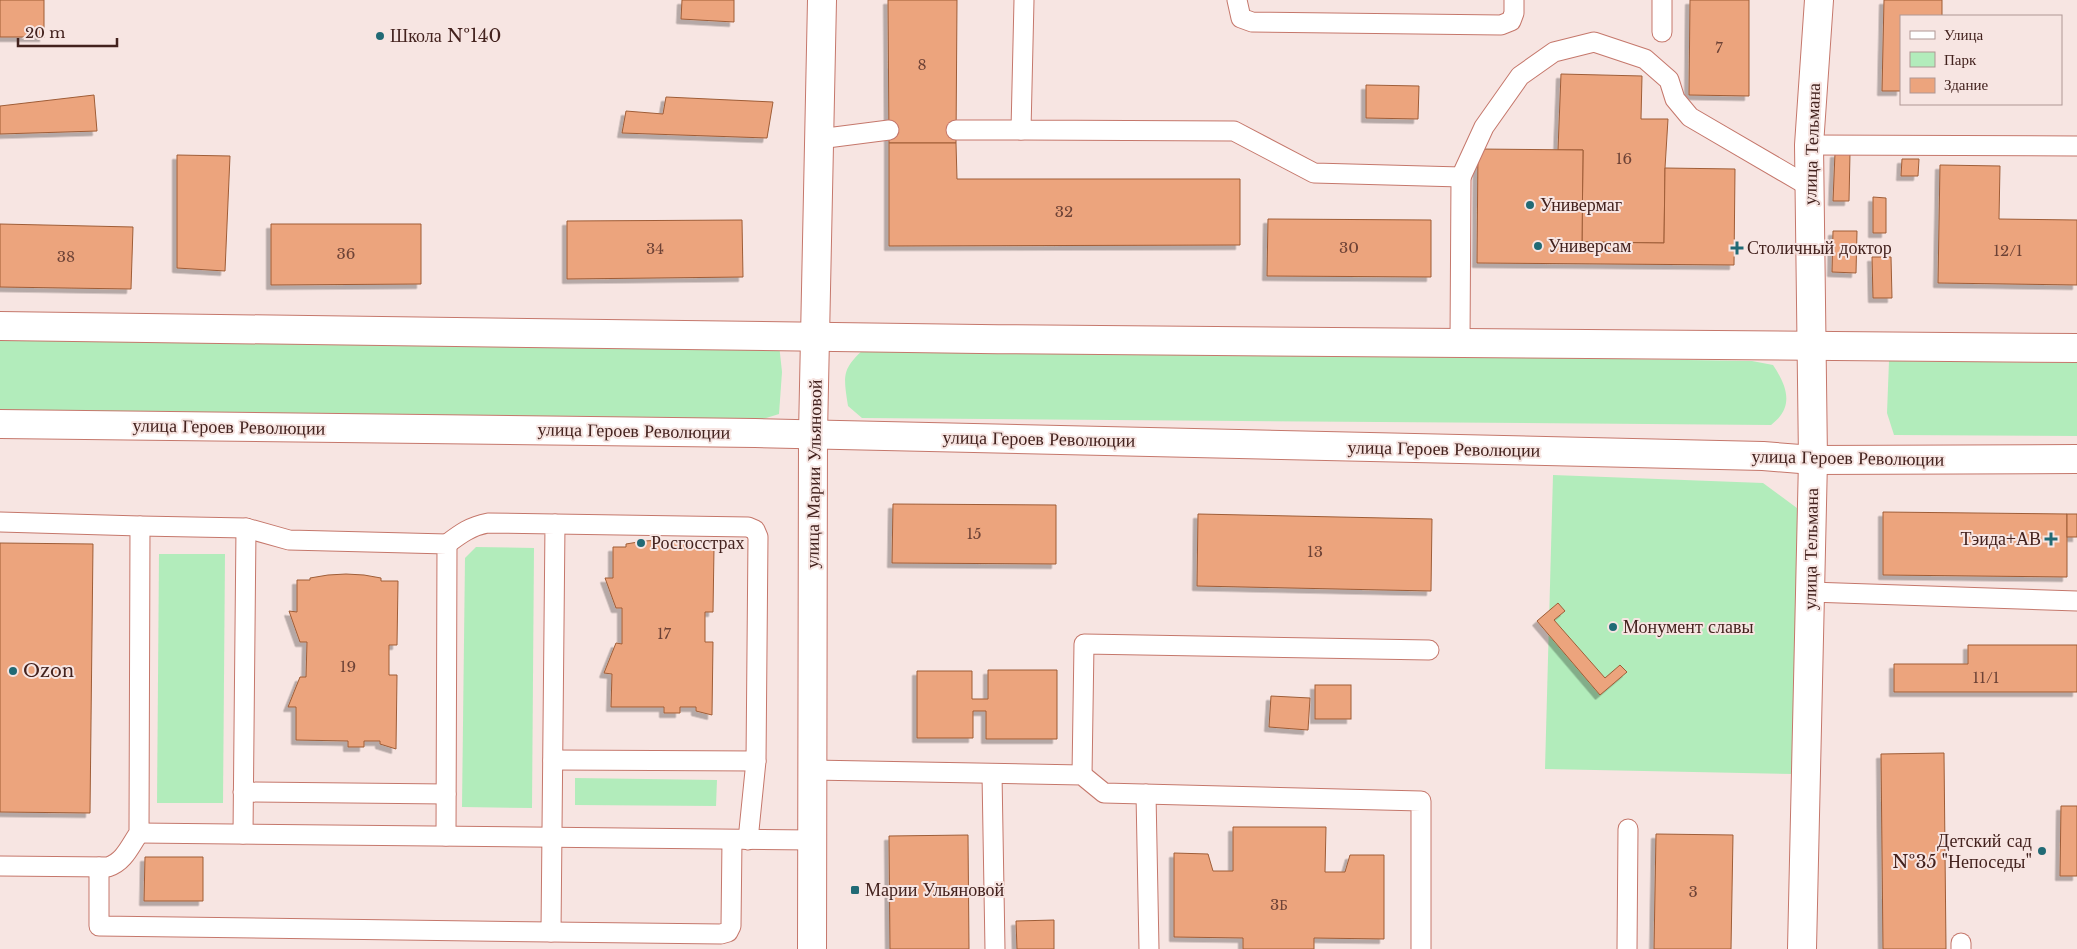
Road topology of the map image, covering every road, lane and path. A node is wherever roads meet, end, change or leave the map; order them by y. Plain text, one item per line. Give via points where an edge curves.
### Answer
1 (822, 0) edge
2 (1024, 0) edge
3 (1238, 0) edge
4 (1514, 0) edge
5 (1662, 0) edge
6 (1819, 0) edge
7 (1662, 32) dead end
8 (889, 130) dead end
9 (956, 130) dead end
10 (1021, 130) junction
11 (819, 139) junction
12 (1809, 145) junction
13 (2077, 146) edge
14 (1461, 177) junction
15 (1810, 187) junction
16 (0, 326) edge
17 (816, 338) junction
18 (1460, 344) junction
19 (1812, 347) junction
20 (2077, 348) edge
21 (0, 424) edge
22 (814, 434) junction
23 (2077, 459) edge
24 (1813, 460) junction
25 (0, 522) edge
26 (554, 524) junction
27 (140, 526) junction
28 (246, 528) junction
29 (447, 544) junction
30 (1810, 592) junction
31 (2077, 601) edge
32 (1429, 650) dead end
33 (553, 760) junction
34 (756, 761) junction
35 (812, 770) junction
36 (992, 774) junction
37 (1082, 775) junction
38 (244, 792) junction
39 (446, 794) junction
40 (1146, 794) junction
41 (1628, 829) dead end
42 (139, 833) junction
43 (243, 834) junction
44 (446, 836) junction
45 (552, 838) junction
46 (740, 840) junction
47 (812, 840) junction
48 (0, 866) edge
49 (99, 867) junction
50 (551, 932) junction
51 (812, 949) edge
52 (996, 949) edge
53 (1148, 949) edge
54 (1420, 949) edge
55 (1627, 949) edge
56 (1802, 949) edge

1 - 11 street, улица Марии Ульяновой
2 - 10 lane
3 - 4 lane via 1241,18 1252,22 1501,25 1511,21
5 - 7 lane
6 - 12 street, улица Тельмана
8 - 11 lane
9 - 10 lane
10 - 14 lane via 1234,131 1314,173
11 - 17 street, улица Марии Ульяновой
12 - 13 lane
12 - 15 street, улица Тельмана
14 - 15 lane via 1484,127 1520,76 1554,52 1594,42 1645,59 1669,80 1675,99 1690,117
14 - 18 lane
15 - 19 street, улица Тельмана
16 - 17 street
17 - 18 street
17 - 22 street, улица Марии Ульяновой
18 - 19 street
19 - 20 street
19 - 24 street, улица Тельмана
21 - 22 street, улица Героев Революции
22 - 24 street, улица Героев Революции via 1763,456
22 - 35 street, улица Марии Ульяновой
23 - 24 street, улица Героев Революции
24 - 30 street, улица Тельмана
25 - 27 lane
26 - 29 lane via 477,525
26 - 33 lane
26 - 34 lane via 748,527 755,530 758,537
27 - 28 lane
27 - 42 lane
28 - 29 lane via 289,540
28 - 38 lane
29 - 39 lane
30 - 31 lane
30 - 56 street, улица Тельмана
32 - 37 lane via 1084,644
33 - 34 lane
33 - 45 lane
34 - 46 lane
35 - 36 lane
35 - 47 street, улица Марии Ульяновой
36 - 37 lane
36 - 52 lane
37 - 40 lane via 1104,793
38 - 39 lane
38 - 43 lane
39 - 44 lane
40 - 53 lane
40 - 54 lane via 1421,801
41 - 55 lane
42 - 43 lane
42 - 49 lane via 116,865
43 - 44 lane
44 - 45 lane
45 - 46 lane
45 - 50 lane
46 - 47 lane
46 - 50 lane via 728,932
47 - 51 street, улица Марии Ульяновой
48 - 49 lane
49 - 50 lane via 99,926

